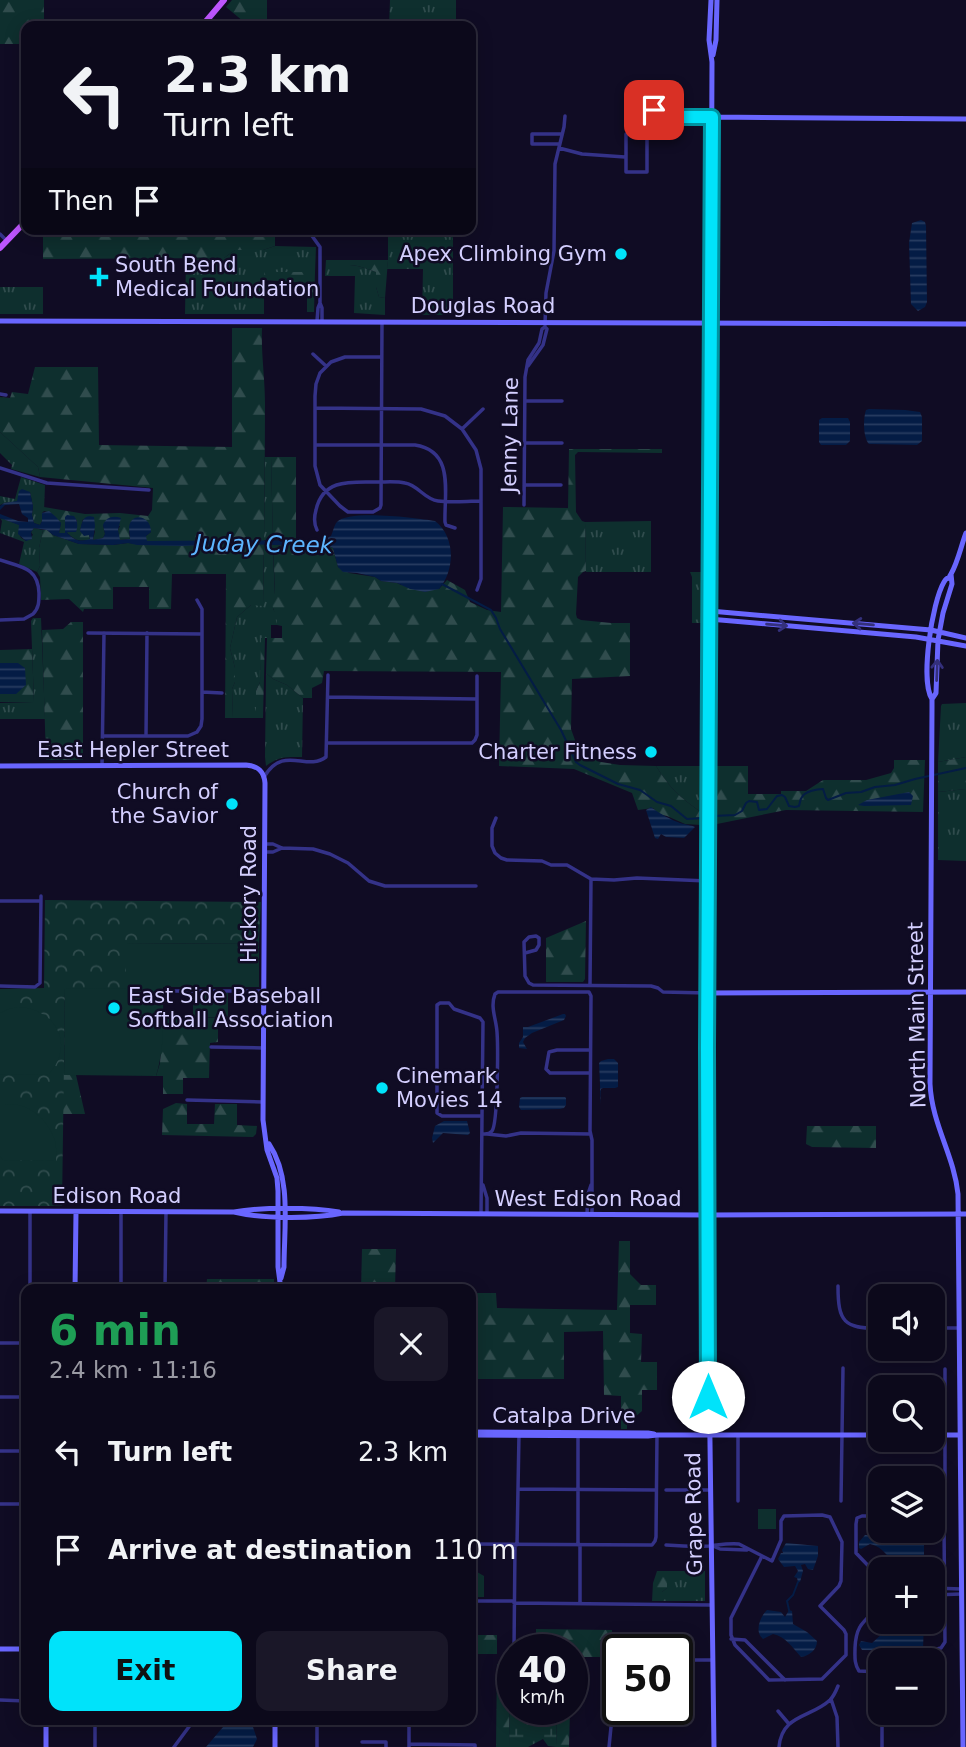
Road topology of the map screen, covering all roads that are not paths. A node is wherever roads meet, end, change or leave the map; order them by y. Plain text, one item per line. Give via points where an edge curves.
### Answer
1 (224, 0) edge
2 (711, 0) edge
3 (718, 0) edge
4 (206, 21) edge
5 (712, 62) junction
6 (652, 110) dead end
7 (565, 116) dead end
8 (712, 117) junction
9 (966, 119) edge
10 (562, 134) junction
11 (559, 146) junction
12 (626, 157) junction
13 (21, 225) edge
14 (0, 234) edge
15 (311, 235) edge
16 (3, 244) edge
17 (0, 321) edge
18 (320, 321) junction
19 (382, 321) junction
20 (711, 322) junction
21 (545, 324) junction
22 (966, 324) edge
23 (313, 354) dead end
24 (381, 357) junction
25 (326, 366) junction
26 (0, 394) edge
27 (6, 395) dead end
28 (525, 401) junction
29 (562, 401) dead end
30 (315, 408) junction
31 (381, 409) junction
32 (483, 409) dead end
33 (462, 429) junction
34 (524, 443) junction
35 (562, 443) dead end
36 (315, 445) junction
37 (381, 445) junction
38 (0, 468) edge
39 (381, 482) junction
40 (524, 485) junction
41 (562, 485) dead end
42 (149, 490) dead end
43 (325, 491) junction
44 (445, 501) junction
45 (481, 501) junction
46 (524, 505) dead end
47 (455, 528) dead end
48 (317, 530) dead end
49 (966, 533) edge
50 (0, 560) edge
51 (951, 574) junction
52 (477, 590) dead end
53 (197, 600) dead end
54 (710, 611) junction
55 (709, 619) junction
56 (0, 620) edge
57 (931, 630) junction
58 (940, 632) junction
59 (88, 633) dead end
60 (104, 633) junction
61 (147, 633) junction
62 (202, 634) junction
63 (966, 638) edge
64 (929, 639) junction
65 (939, 640) junction
66 (966, 646) edge
67 (328, 675) dead end
68 (477, 676) dead end
69 (202, 692) junction
70 (222, 693) dead end
71 (328, 697) junction
72 (477, 699) junction
73 (932, 699) junction
74 (103, 736) junction
75 (146, 736) junction
76 (327, 743) junction
77 (0, 766) edge
78 (102, 766) junction
79 (263, 775) junction
80 (496, 818) dead end
81 (265, 844) junction
82 (282, 848) junction
83 (265, 852) junction
84 (591, 879) junction
85 (708, 881) junction
86 (476, 886) dead end
87 (0, 901) edge
88 (525, 953) junction
89 (590, 985) junction
90 (0, 986) edge
91 (163, 991) dead end
92 (264, 991) junction
93 (930, 992) junction
94 (966, 992) edge
95 (708, 993) junction
96 (211, 1047) dead end
97 (264, 1048) junction
98 (590, 1050) junction
99 (590, 1073) junction
100 (187, 1100) dead end
101 (264, 1102) junction
102 (482, 1116) junction
103 (485, 1134) junction
104 (590, 1134) junction
105 (0, 1212) edge
106 (30, 1212) junction
107 (76, 1212) junction
108 (121, 1212) junction
109 (166, 1212) junction
110 (281, 1213) junction
111 (484, 1214) junction
112 (589, 1214) junction
113 (962, 1214) edge
114 (707, 1215) junction
115 (30, 1284) edge
116 (75, 1284) edge
117 (121, 1284) edge
118 (165, 1284) edge
119 (281, 1284) edge
120 (838, 1286) dead end
121 (945, 1328) edge
122 (959, 1328) junction
123 (868, 1329) edge
124 (0, 1343) edge
125 (21, 1343) edge
126 (844, 1368) dead end
127 (945, 1369) dead end
128 (945, 1375) edge
129 (0, 1397) edge
130 (21, 1397) edge
131 (476, 1433) edge
132 (519, 1434) junction
133 (578, 1434) junction
134 (657, 1435) junction
135 (709, 1435) junction
136 (738, 1435) junction
137 (842, 1435) junction
138 (868, 1435) edge
139 (945, 1435) edge
140 (963, 1435) edge
141 (0, 1451) edge
142 (21, 1451) edge
143 (518, 1489) junction
144 (578, 1489) junction
145 (656, 1490) junction
146 (666, 1490) dead end
147 (710, 1490) junction
148 (738, 1501) dead end
149 (841, 1502) dead end
150 (0, 1504) edge
151 (21, 1504) edge
152 (868, 1516) edge
153 (963, 1538) edge
154 (476, 1544) edge
155 (516, 1545) junction
156 (579, 1545) junction
157 (666, 1545) dead end
158 (711, 1546) junction
159 (762, 1556) junction
160 (868, 1567) edge
161 (964, 1578) edge
162 (945, 1592) edge
163 (961, 1592) junction
164 (476, 1601) edge
165 (514, 1602) junction
166 (580, 1604) junction
167 (712, 1605) junction
168 (868, 1617) edge
169 (513, 1634) edge
170 (732, 1639) junction
171 (0, 1649) edge
172 (21, 1649) edge
173 (693, 1660) edge
174 (713, 1660) junction
175 (868, 1671) edge
176 (785, 1680) junction
177 (964, 1684) edge
178 (838, 1686) dead end
179 (831, 1699) junction
180 (0, 1700) edge
181 (21, 1701) edge
182 (778, 1711) dead end
183 (789, 1724) junction
184 (46, 1725) edge
185 (95, 1725) edge
186 (190, 1725) edge
187 (275, 1725) edge
188 (409, 1725) edge
189 (611, 1725) edge
190 (882, 1725) edge
191 (317, 1726) dead end
192 (964, 1740) edge
193 (362, 1742) dead end
194 (409, 1746) edge
195 (46, 1747) edge
196 (95, 1747) edge
197 (174, 1747) edge
198 (275, 1747) edge
199 (317, 1747) edge
200 (386, 1747) edge
201 (475, 1747) edge
202 (609, 1747) edge
203 (714, 1747) edge
204 (779, 1747) edge
205 (838, 1747) edge
206 (883, 1747) edge
207 (963, 1747) edge

1 - 4 main road
2 - 5 main road, Grape Road
3 - 5 main road, Grape Road
5 - 8 main road, Grape Road
6 - 8 street
7 - 10 street, Jenny Lane
8 - 9 main road
8 - 20 main road, Grape Road
10 - 11 street, Jenny Lane
10 - 11 street via 532,134 532,144
11 - 12 street via 582,154
11 - 21 street, Jenny Lane
12 - 12 street via 626,134 647,134 647,172 626,172
13 - 16 main road
14 - 16 street
15 - 18 street via 320,247
17 - 18 main road, Douglas Road
18 - 19 main road, Douglas Road
19 - 21 main road, Douglas Road
19 - 24 street
20 - 21 main road, Douglas Road
20 - 22 main road, Douglas Road
20 - 54 main road, Grape Road
21 - 28 street, Jenny Lane via 545,341 525,377
23 - 25 street
24 - 25 street via 345,357
24 - 31 street
25 - 30 street via 316,384
26 - 27 street
28 - 29 street
28 - 34 street, Jenny Lane
30 - 31 street
30 - 36 street
31 - 33 street via 426,410 445,416
31 - 37 street
32 - 33 street
33 - 45 street via 479,456
34 - 35 street
34 - 40 street, Jenny Lane
36 - 37 street
36 - 43 street via 317,480
37 - 39 street
37 - 44 street via 420,446 435,454 444,468
38 - 42 street via 47,483
39 - 43 street via 348,482
39 - 43 street via 381,505 373,512 348,512
39 - 44 street via 407,483 430,498
40 - 41 street
40 - 46 street, Jenny Lane
43 - 48 street via 316,512
44 - 45 street
44 - 47 street via 445,523
45 - 52 street via 481,579
49 - 51 main road, North Main Street
50 - 56 street via 33,573 39,599 31,616
51 - 57 main road, North Main Street via 944,582
51 - 58 main road, North Main Street
53 - 62 street via 202,609
54 - 55 main road, Grape Road
57 -> 54 main road
55 -> 64 main road
55 - 85 main road, Grape Road
57 - 58 main road
57 - 64 main road, North Main Street
58 - 63 main road
58 - 65 main road, North Main Street
59 - 60 street
60 - 61 street
60 - 74 street
61 - 62 street
61 - 75 street
62 - 69 street
64 - 65 main road
64 - 73 main road, North Main Street via 928,693
65 - 66 main road
73 -> 65 main road, North Main Street
67 - 71 street
68 - 72 street
69 - 70 street
69 - 75 street via 198,734
71 - 72 street
71 - 76 street
72 - 76 street via 473,743
73 - 93 main road, North Main Street
74 - 75 street
74 - 78 street
76 - 79 street via 323,760 279,761
77 - 78 main road, East Hepler Street
78 - 79 main road, East Hepler Street via 246,765
79 - 81 main road, Hickory Road
80 - 84 street via 492,846 501,858 567,865
81 - 82 street
81 - 83 main road, Hickory Road
82 - 83 street
82 - 86 street via 330,853 369,881 385,886
83 - 92 main road, Hickory Road
84 - 85 street
84 - 89 street
85 - 95 main road, Grape Road
87 - 90 street via 41,899 40,984
88 - 88 street via 525,939 536,936 536,950
88 - 89 street via 529,984
89 - 95 street
91 - 92 street
92 - 97 main road, Hickory Road
93 - 94 main road
93 - 95 main road
93 - 113 main road, North Main Street via 931,1100 957,1182
95 - 114 main road, Grape Road
96 - 97 street
97 - 101 main road, Hickory Road
98 - 99 street
98 - 99 street via 549,1052 546,1069 550,1073
98 - 103 street via 589,992 495,994 496,1102 493,1130
99 - 104 street
100 - 101 street
101 - 110 main road, Hickory Road via 267,1150 277,1178
102 - 102 street via 483,1021 449,1003 439,1003 437,1113
102 - 103 street
103 - 104 street
103 - 111 street
104 - 112 street
105 - 106 main road, Edison Road
106 - 107 main road, Edison Road
106 - 115 street
107 - 108 main road, Edison Road
107 - 116 main road
108 - 109 main road, Edison Road
108 - 117 street
109 - 110 main road, Edison Road via 250,1209
109 - 118 street
110 - 111 main road, West Edison Road
110 - 119 main road, Hickory Road
111 - 112 main road, West Edison Road
112 - 114 main road, West Edison Road
113 - 114 main road, West Edison Road
113 - 122 main road, North Main Street
114 - 135 main road, Grape Road
120 - 123 street via 842,1317
121 - 122 street
122 - 140 main road, North Main Street
124 - 125 street
126 - 137 street
127 - 128 street
129 - 130 street
131 - 132 main road, Catalpa Drive
132 - 133 main road, Catalpa Drive
132 - 143 street
133 - 134 main road, Catalpa Drive
133 - 144 street
134 - 135 main road, Catalpa Drive
134 - 145 street
135 - 136 main road, Catalpa Drive
135 - 147 main road, Grape Road
136 - 137 main road, Catalpa Drive
136 - 148 street
137 - 138 main road, Catalpa Drive
137 - 149 street
139 - 140 main road
140 - 153 main road, North Main Street
141 - 142 street
143 - 144 street
143 - 155 street
144 - 145 street
144 - 156 street
145 - 156 street via 653,1544
146 - 147 street
147 - 158 main road, Grape Road
150 - 151 street
152 - 160 street via 858,1518 855,1546
153 - 161 main road, North Main Street
154 - 155 street
155 - 156 street
155 - 165 street
156 - 166 street
157 - 158 street
158 - 159 street
158 - 167 main road, Grape Road
159 - 170 street via 731,1618
159 - 176 street via 772,1561 784,1516 830,1517 841,1538 840,1584 820,1606 844,1630 846,1655 822,1679
161 - 163 main road, North Main Street
162 - 163 street
163 - 177 main road, North Main Street
164 - 165 street
165 - 166 street
165 - 169 street
166 - 167 street
167 - 174 main road, Grape Road
168 - 175 street via 857,1631 855,1665 859,1671
170 - 176 street via 745,1640
170 - 176 street via 769,1680
171 - 172 main road
173 - 174 street
174 - 203 main road, Grape Road
177 - 192 main road, North Main Street
178 - 179 street
179 - 183 street
179 - 205 street
180 - 181 street
182 - 183 street
183 - 204 street
184 - 195 main road
185 - 196 street
186 - 197 street
187 - 198 main road
188 - 194 street
189 - 202 street
190 - 206 street
191 - 199 street
192 - 207 main road, North Main Street
193 - 200 street via 386,1742
194 - 201 street

